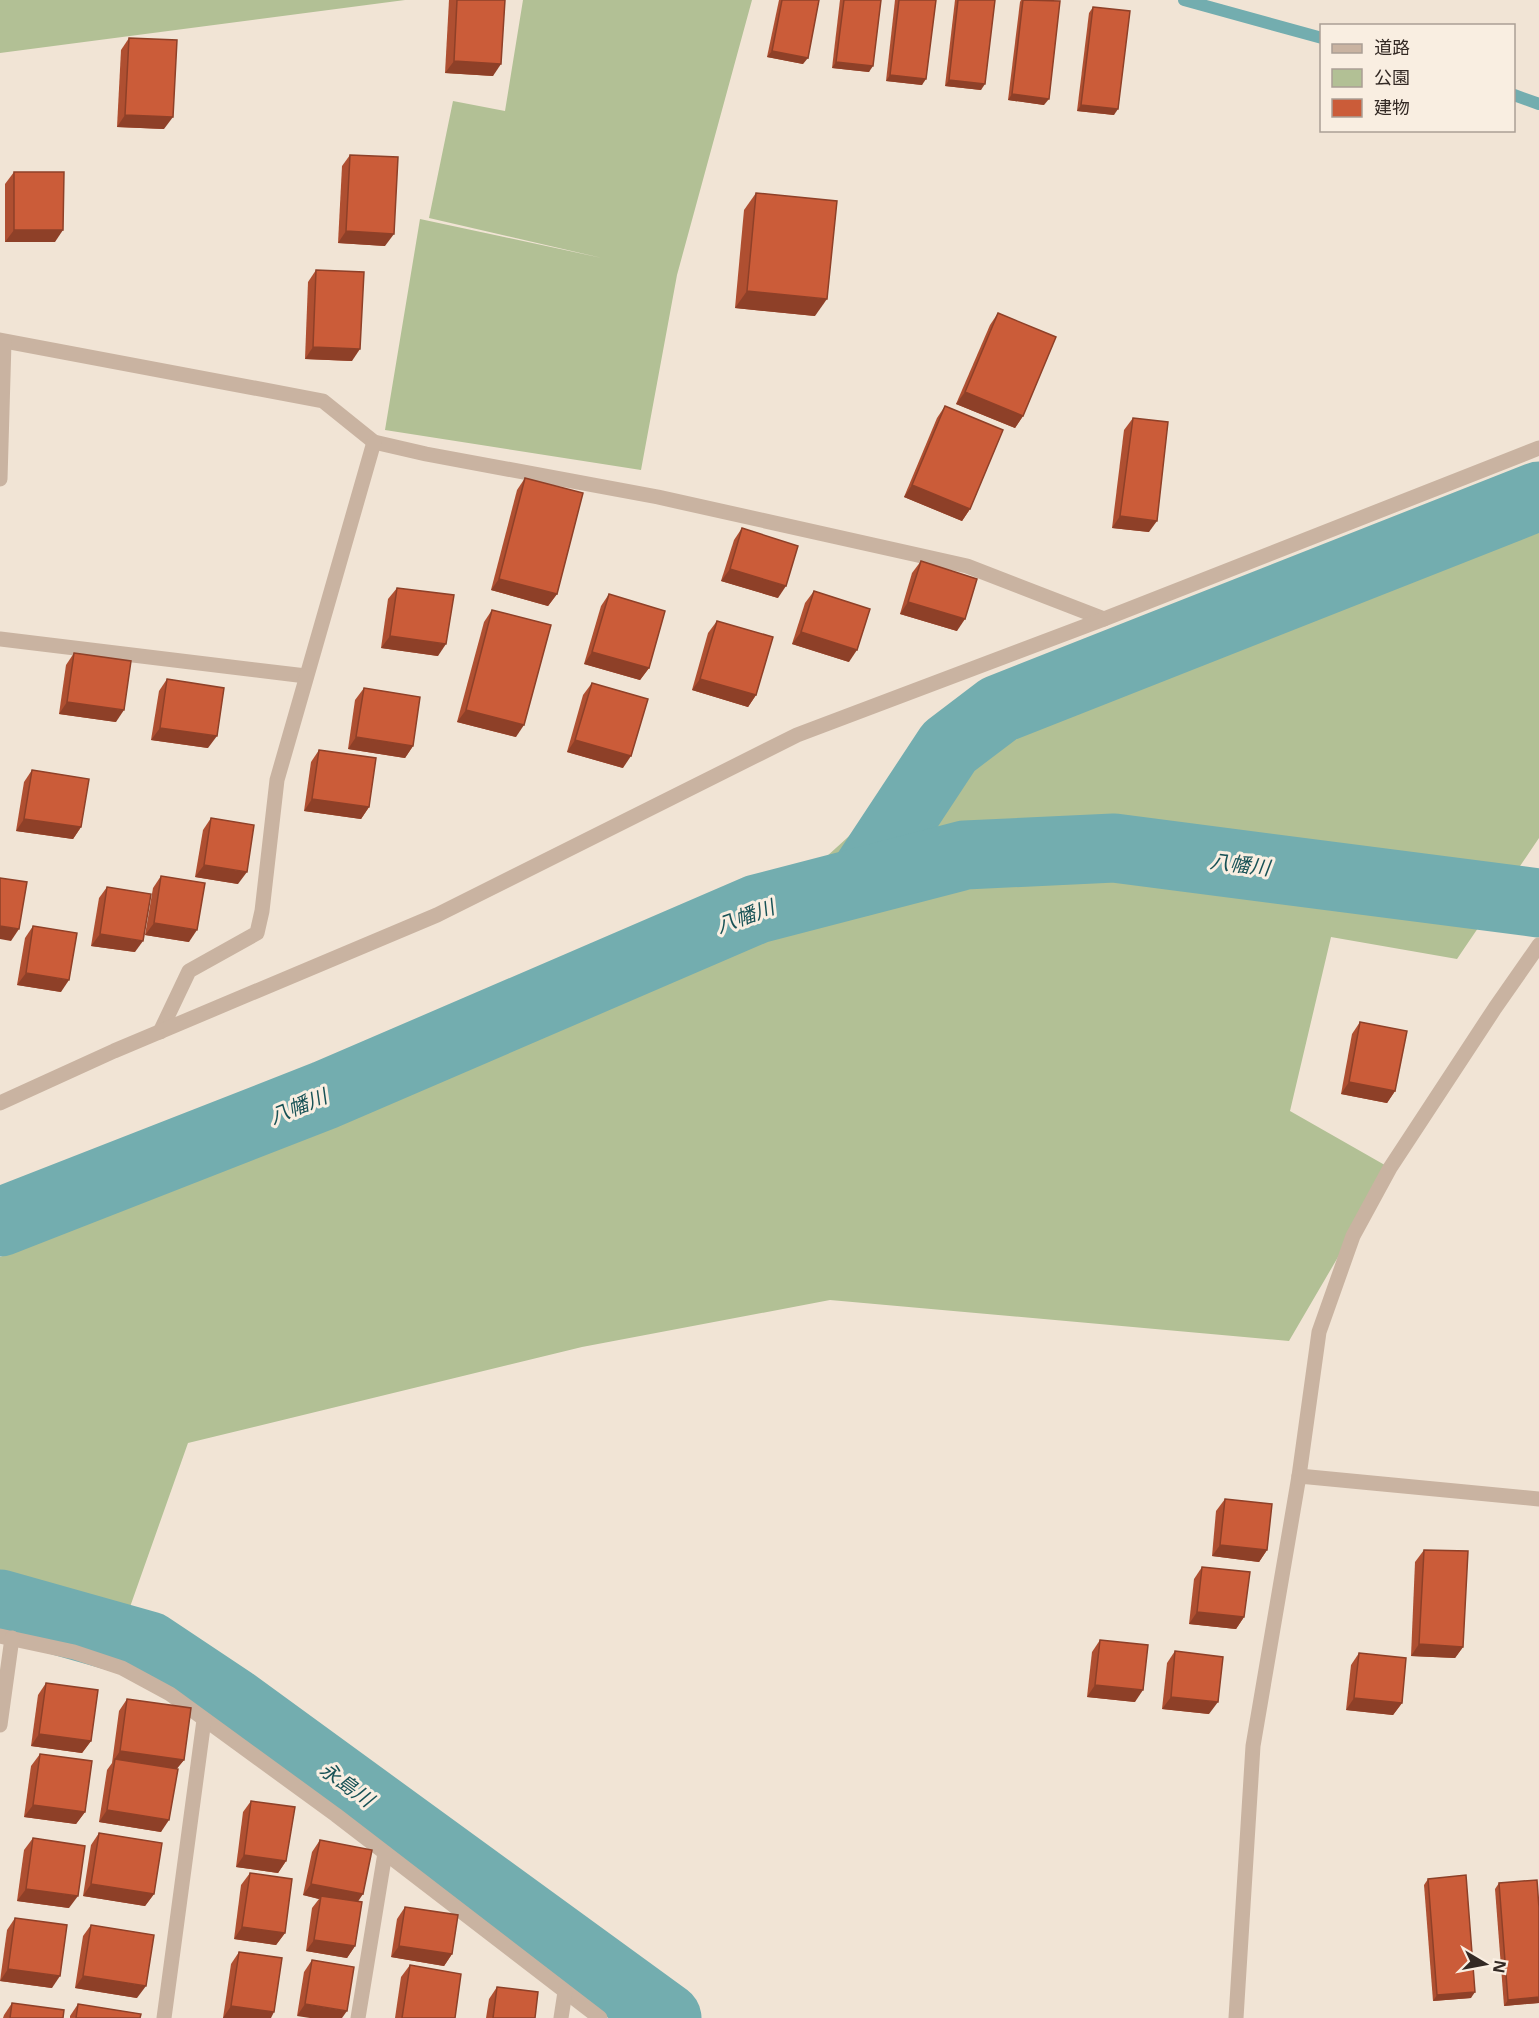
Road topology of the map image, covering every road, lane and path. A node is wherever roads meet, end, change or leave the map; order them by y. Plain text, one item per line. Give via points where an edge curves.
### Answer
1 (2, 341) edge
2 (375, 442) junction
3 (1539, 448) edge
4 (0, 479) edge
5 (1104, 619) junction
6 (0, 639) edge
7 (306, 676) junction
8 (1539, 945) edge
9 (160, 1032) junction
10 (0, 1103) edge
11 (1299, 1476) junction
12 (1539, 1499) edge
13 (6, 1637) edge
14 (204, 1720) junction
15 (0, 1725) edge
16 (385, 1853) junction
17 (565, 1992) junction
18 (164, 2018) edge
19 (358, 2018) edge
20 (561, 2018) edge
21 (600, 2018) edge
22 (1236, 2018) edge

1 - 2 street via 323,401
1 - 4 street
2 - 5 street via 658,497 967,566
2 - 7 street
3 - 5 street
5 - 9 street via 797,735 437,915
6 - 7 street
7 - 9 street via 277,780 257,933 189,971
8 - 11 street via 1390,1168 1353,1236 1318,1332
9 - 10 street
11 - 12 street
11 - 22 street via 1253,1746
13 - 14 street via 74,1652 122,1668 170,1694
13 - 15 street
14 - 16 street
14 - 18 street
16 - 17 street
16 - 19 street
17 - 20 street
17 - 21 street

